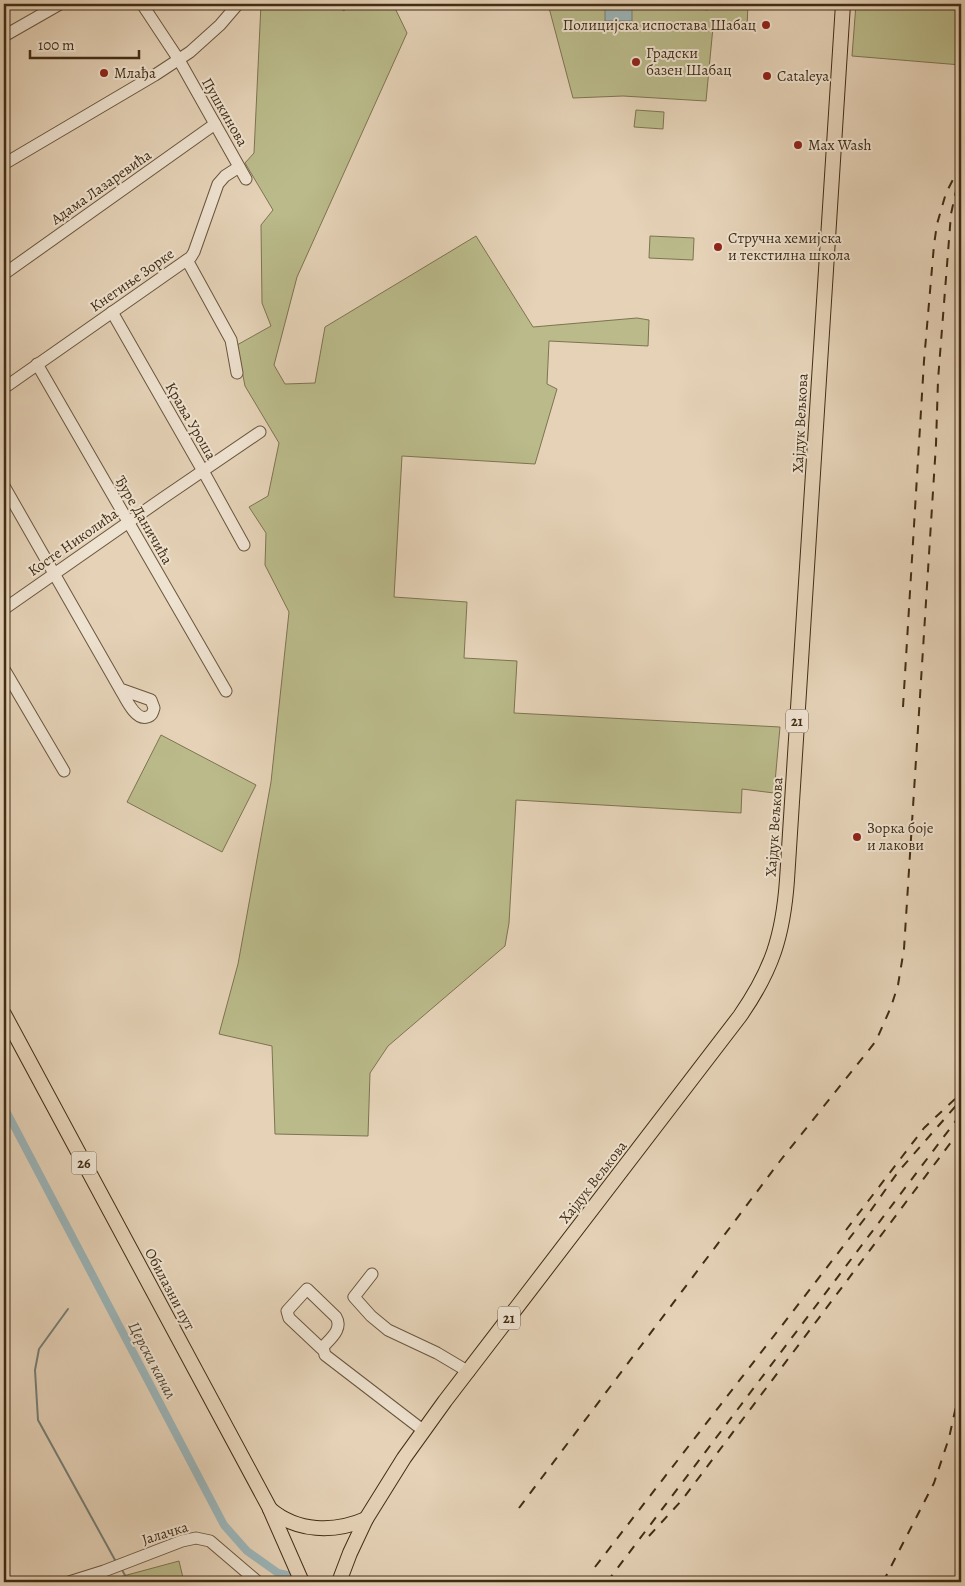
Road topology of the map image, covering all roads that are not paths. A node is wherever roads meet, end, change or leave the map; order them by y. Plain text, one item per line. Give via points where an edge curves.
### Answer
1 (60, 4) edge
2 (142, 4) edge
3 (238, 4) edge
4 (843, 4) edge
5 (42, 8) edge
6 (4, 36) edge
7 (178, 60) junction
8 (215, 124) junction
9 (4, 164) edge
10 (239, 167) junction
11 (246, 179) dead end
12 (187, 260) junction
13 (4, 274) edge
14 (112, 312) junction
15 (38, 364) junction
16 (237, 374) dead end
17 (4, 388) edge
18 (260, 432) dead end
19 (203, 471) junction
20 (4, 486) edge
21 (128, 522) junction
22 (244, 545) dead end
23 (54, 574) junction
24 (4, 609) edge
25 (4, 669) edge
26 (120, 689) dead end
27 (226, 691) dead end
28 (64, 771) dead end
29 (4, 1014) edge
30 (372, 1274) dead end
31 (323, 1350) junction
32 (469, 1372) junction
33 (424, 1431) junction
34 (269, 1508) junction
35 (366, 1519) junction
36 (68, 1582) edge
37 (258, 1582) edge
38 (302, 1582) edge
39 (339, 1582) edge

1 - 5 street
2 - 7 street, Пушкинова
3 - 7 street via 203,42
4 - 32 main road, Хајдук Вељкова / 21 via 787,880 780,934 758,989 740,1016
5 - 6 street
7 - 8 street, Пушкинова
7 - 9 street
8 - 10 street, Пушкинова
8 - 13 street, Адама Лазаревића
10 - 11 street, Пушкинова
10 - 12 street, Кнегиње Зорке via 218,184 194,252
12 - 14 street, Кнегиње Зорке
12 - 16 street via 231,340
14 - 15 street, Кнегиње Зорке
14 - 19 street, Краља Уроша
15 - 17 street, Кнегиње Зорке
15 - 21 street, Ђуре Даничића
18 - 19 street, Косте Николића
19 - 21 street, Косте Николића
19 - 22 street, Краља Уроша
20 - 23 street
21 - 23 street, Косте Николића
21 - 27 street, Ђуре Даничића
23 - 24 street, Косте Николића
23 - 26 street
25 - 28 street
29 - 34 main road, Обилазни пут / 26
30 - 32 street via 354,1297 371,1316 388,1330
31 - 31 street via 339,1323 307,1289 287,1314
31 - 33 street via 328,1358
32 - 33 main road, Хајдук Вељкова / 21
33 - 35 main road, Хајдук Вељкова / 21
34 - 35 main road via 289,1522 311,1527 347,1526
34 - 38 main road, Обилазни пут / 26
35 - 39 main road, 21
36 - 37 street, Јалачка via 196,1538 210,1540

